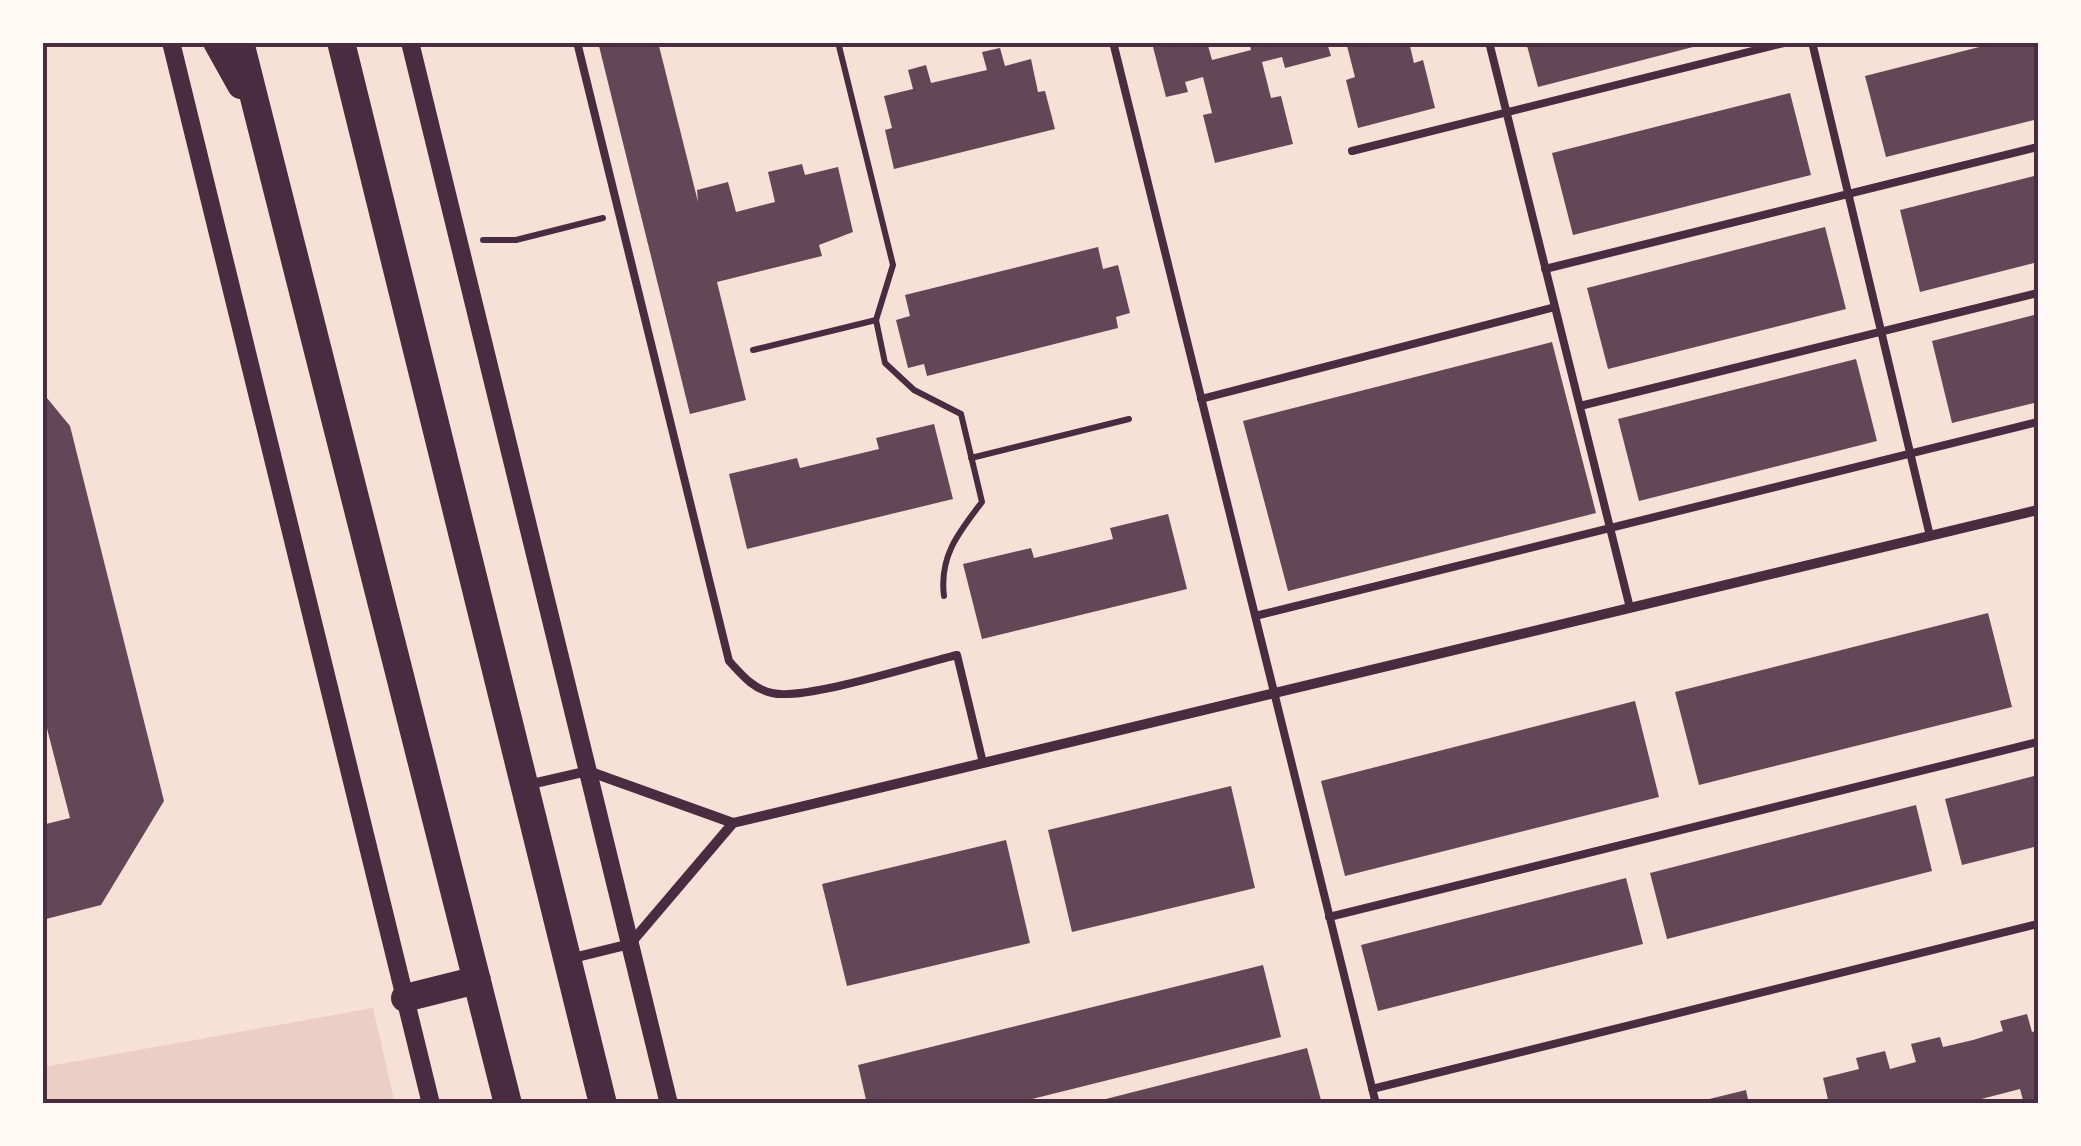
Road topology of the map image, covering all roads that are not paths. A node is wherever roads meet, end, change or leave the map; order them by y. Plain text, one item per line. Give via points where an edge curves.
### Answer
1 (170, 42) edge
2 (217, 42) edge
3 (240, 42) edge
4 (341, 42) edge
5 (358, 42) edge
6 (410, 42) edge
7 (576, 42) edge
8 (1113, 42) edge
9 (1489, 42) edge
10 (1788, 42) edge
11 (1812, 42) edge
12 (1506, 112) junction
13 (259, 117) junction
14 (360, 121) junction
15 (2038, 147) edge
16 (1352, 151) dead end
17 (1848, 194) junction
18 (1546, 269) junction
19 (2038, 293) edge
20 (1555, 308) junction
21 (1881, 332) junction
22 (1201, 399) junction
23 (1580, 406) junction
24 (2038, 422) edge
25 (1910, 454) junction
26 (2038, 510) edge
27 (1610, 528) junction
28 (1930, 536) junction
29 (1630, 608) junction
30 (1255, 616) junction
31 (1274, 694) junction
32 (2038, 742) edge
33 (984, 763) junction
34 (588, 771) junction
35 (525, 786) junction
36 (733, 823) junction
37 (1329, 917) junction
38 (2038, 924) edge
39 (630, 944) junction
40 (568, 959) junction
41 (477, 980) junction
42 (405, 998) junction
43 (1372, 1088) junction
44 (432, 1104) edge
45 (508, 1104) edge
46 (603, 1104) edge
47 (670, 1104) edge
48 (1376, 1104) edge

1 - 42 street
2 - 13 highway
3 - 13 highway
4 - 14 highway
5 - 14 highway
6 - 34 street
7 - 33 lane via 729,661 749,684 775,694 957,655
8 - 22 lane
9 - 12 lane
10 - 12 lane
11 - 17 lane
12 - 16 lane
12 - 18 lane
13 - 41 highway
14 - 35 highway
15 - 17 lane
17 - 18 lane
17 - 21 lane
18 - 20 lane
19 - 21 lane
20 - 22 lane
20 - 23 lane
21 - 23 lane
21 - 25 lane
22 - 30 lane
23 - 27 lane
24 - 25 lane
25 - 27 lane
25 - 28 lane
26 - 28 street
27 - 29 lane
27 - 30 lane
28 - 29 street
29 - 31 street
30 - 31 lane
31 - 33 street
31 - 37 lane
32 - 37 lane
33 - 36 street
34 - 35 street
34 - 36 street
34 - 39 street
35 - 40 highway
36 - 39 street
37 - 43 lane
38 - 43 lane
39 - 40 street
39 - 47 street
40 - 46 highway
41 - 42 highway
41 - 45 highway
42 - 44 street
43 - 48 lane

